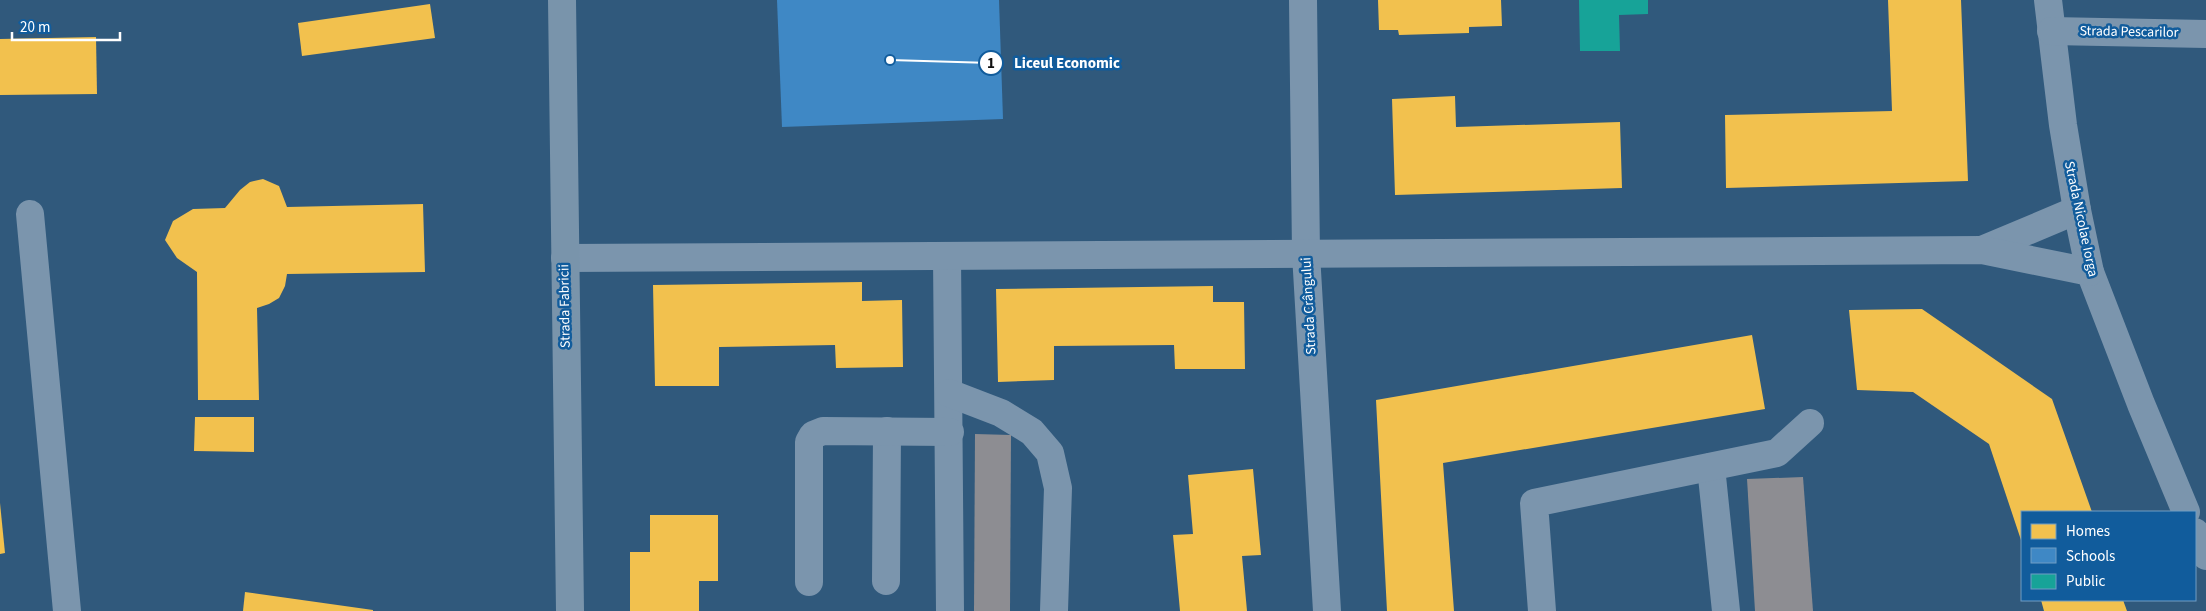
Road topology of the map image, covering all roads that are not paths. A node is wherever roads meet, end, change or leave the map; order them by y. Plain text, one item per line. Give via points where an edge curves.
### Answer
1 (562, 0) edge
2 (1303, 0) edge
3 (2048, 0) edge
4 (2051, 31) junction
5 (2206, 34) edge
6 (2077, 210) junction
7 (30, 214) dead end
8 (1982, 250) junction
9 (1306, 254) junction
10 (947, 256) junction
11 (565, 258) junction
12 (2090, 272) junction
13 (949, 393) junction
14 (1810, 423) dead end
15 (886, 431) junction
16 (950, 432) junction
17 (1711, 467) junction
18 (2186, 511) edge
19 (2196, 534) edge
20 (2206, 556) edge
21 (886, 581) dead end
22 (809, 582) dead end
23 (67, 611) edge
24 (570, 611) edge
25 (950, 611) edge
26 (1054, 611) edge
27 (1326, 611) edge
28 (1542, 611) edge
29 (1726, 611) edge

1 - 11 main road, Strada Fabricii
2 - 9 street, Strada Crângului
3 - 4 street, Strada Nicolae Iorga
4 - 5 street, Strada Pescarilor
4 - 6 street, Strada Nicolae Iorga via 2062,125
6 - 8 street
6 - 12 street, Strada Nicolae Iorga
7 - 23 street
8 - 9 street
8 - 12 street
9 - 10 street
9 - 27 street, Strada Crângului
10 - 11 street
10 - 13 street
11 - 24 main road, Strada Fabricii
12 - 18 street, Strada Nicolae Iorga
13 - 16 street
13 - 26 street via 1001,413 1032,432 1050,453 1058,488
14 - 17 street via 1776,453
15 - 16 street
15 - 21 street
15 - 22 street via 823,431 813,435 809,442
16 - 25 street
17 - 28 street via 1534,503
17 - 29 street
19 - 20 street

